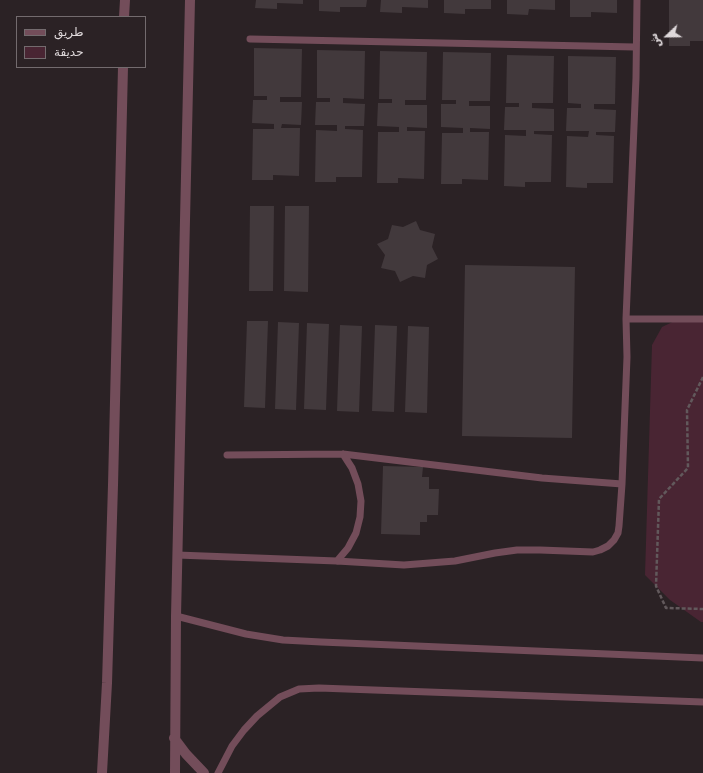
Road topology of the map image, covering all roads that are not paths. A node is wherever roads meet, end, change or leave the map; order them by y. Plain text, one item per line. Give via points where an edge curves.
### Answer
1 (125, 0) edge
2 (190, 0) edge
3 (637, 0) edge
4 (124, 16) edge
5 (250, 39) dead end
6 (635, 47) junction
7 (123, 68) edge
8 (703, 318) edge
9 (626, 319) junction
10 (343, 454) junction
11 (227, 456) dead end
12 (622, 484) junction
13 (177, 555) junction
14 (337, 561) junction
15 (176, 616) junction
16 (703, 658) edge
17 (703, 702) edge
18 (174, 738) junction
19 (102, 773) edge
20 (175, 773) edge
21 (204, 773) edge
22 (218, 773) edge

1 - 4 street
2 - 13 street
3 - 6 lane
5 - 6 lane
6 - 9 lane via 636,78
7 - 19 street via 114,485
8 - 9 lane
9 - 12 lane
10 - 11 lane
10 - 12 lane via 534,477
10 - 14 lane via 352,468 361,501 356,534
12 - 14 lane via 618,533 614,540 600,550 517,550 455,561 404,565
13 - 14 lane
13 - 15 street
15 - 16 lane via 246,634 283,640
15 - 18 street
17 - 22 lane via 299,689 280,697 257,716 232,746
18 - 20 street
18 - 21 street

